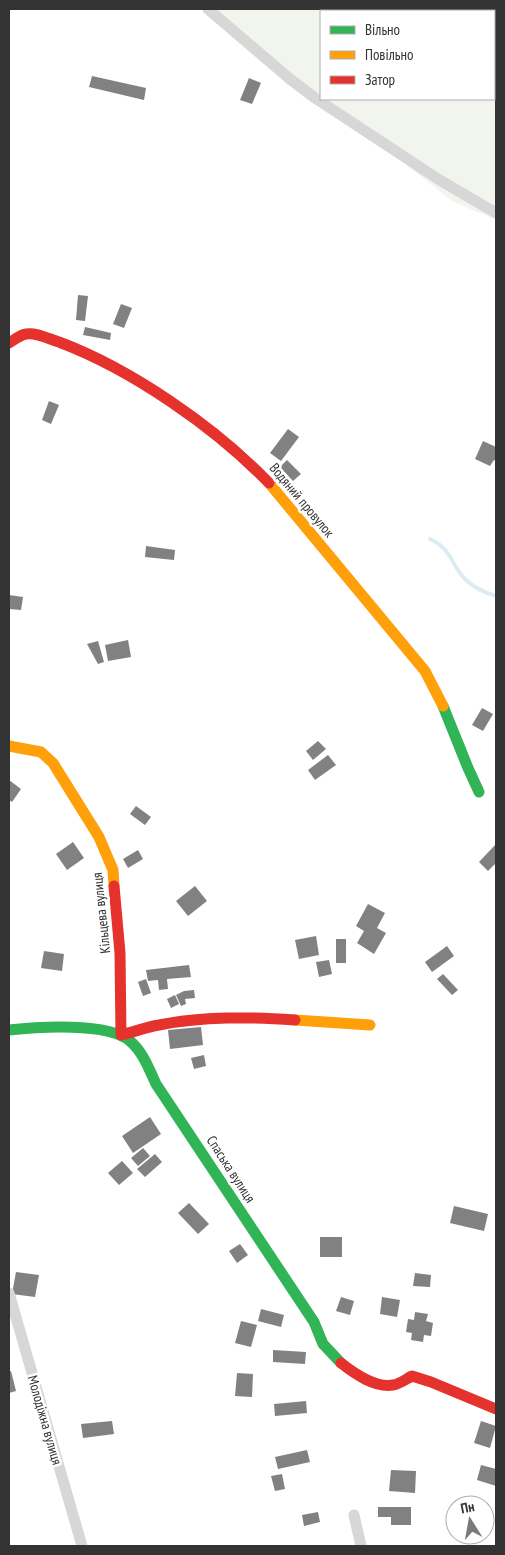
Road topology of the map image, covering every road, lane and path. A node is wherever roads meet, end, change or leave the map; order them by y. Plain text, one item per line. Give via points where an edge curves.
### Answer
1 (208, 9) edge
2 (496, 213) edge
3 (9, 343) edge
4 (9, 746) edge
5 (479, 792) dead end
6 (370, 1025) dead end
7 (9, 1030) edge
8 (121, 1035) junction
9 (9, 1293) edge
10 (496, 1409) edge
11 (354, 1515) dead end
12 (82, 1546) edge
13 (360, 1546) edge

1 - 2 street via 315,98
3 - 5 street, Водяний провулок via 24,334 32,334 104,362 143,384 251,463 425,671
4 - 8 street, Кільцева вулиця via 41,752 50,759 105,850 113,870 120,953
6 - 8 street via 208,1019 159,1025
7 - 8 street via 57,1025
8 - 10 street, Спаська вулиця via 140,1053 156,1084 314,1322 322,1343 334,1358 377,1384 392,1385 412,1376
9 - 12 street, Молодіжна вулиця
11 - 13 street

